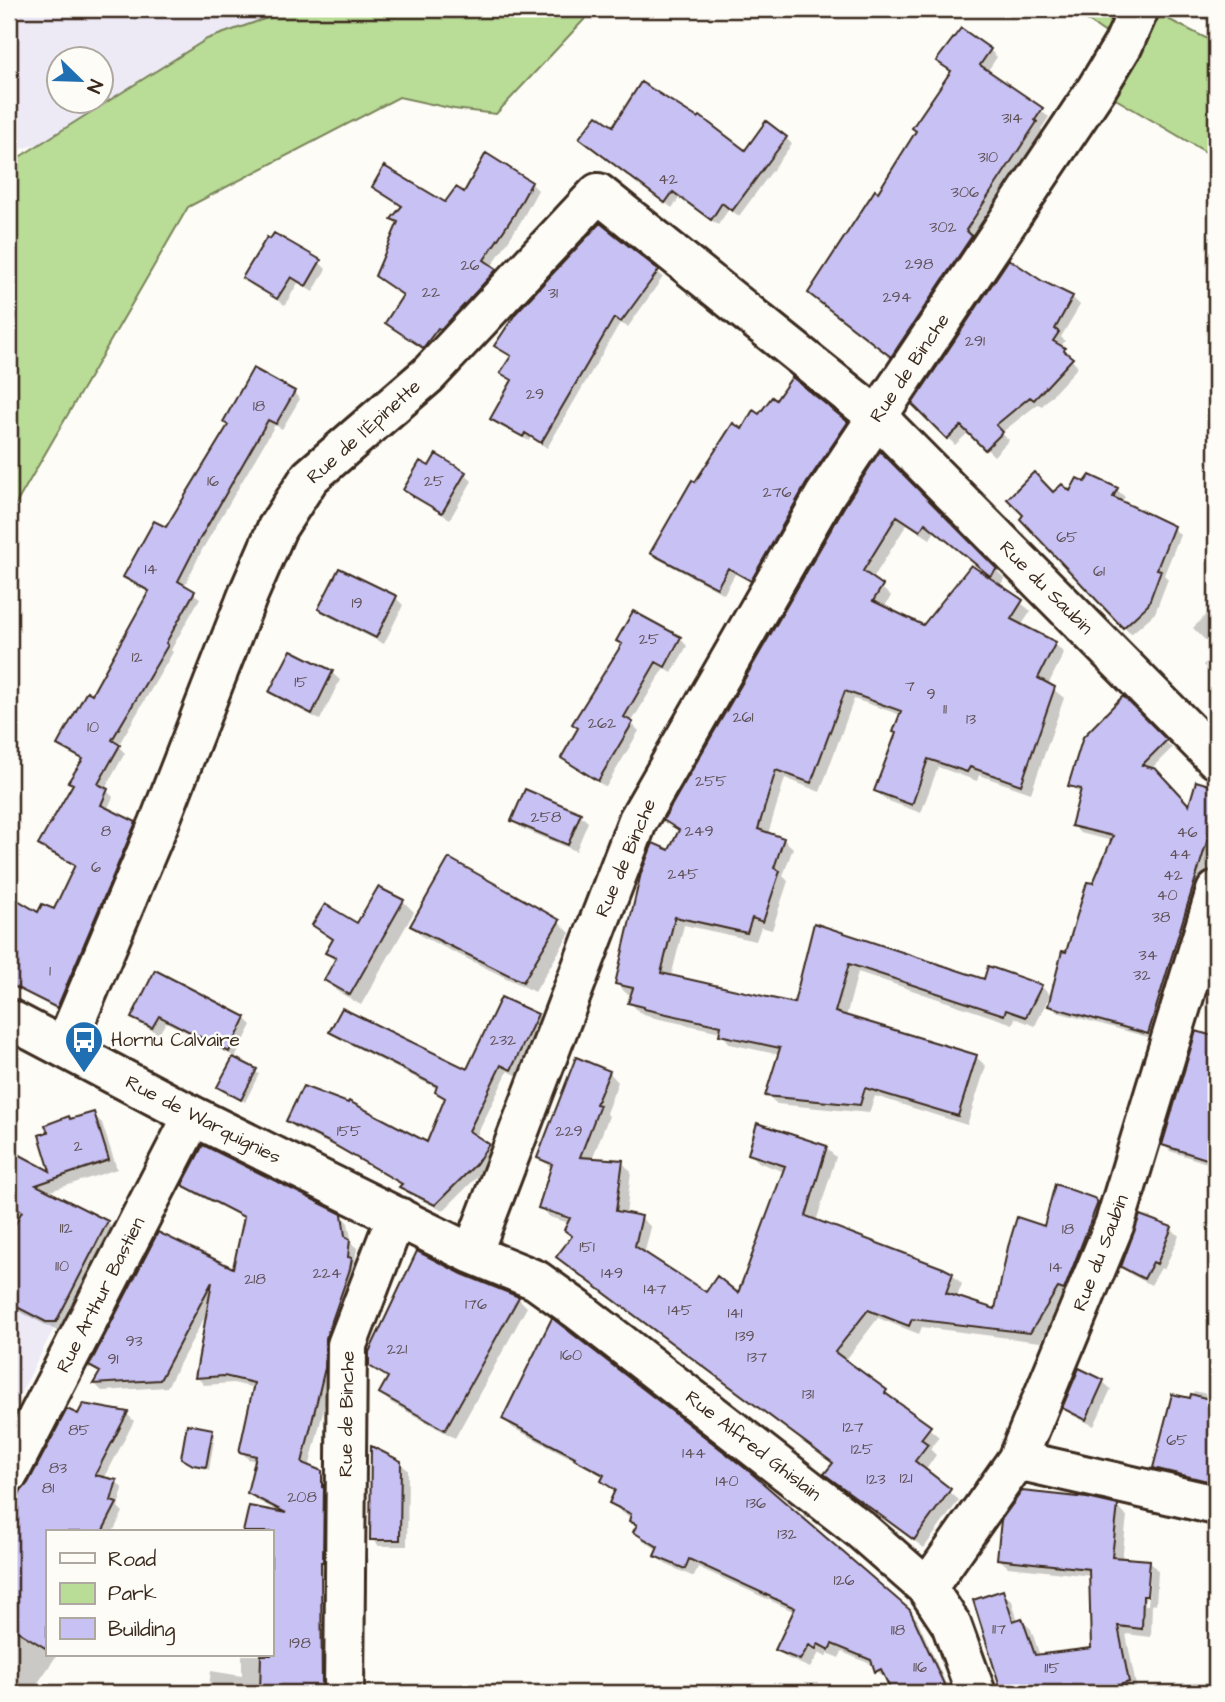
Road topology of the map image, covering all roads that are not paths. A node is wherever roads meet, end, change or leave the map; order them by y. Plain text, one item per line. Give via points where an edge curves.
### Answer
1 (1139, 9) edge
2 (877, 418) junction
3 (1216, 759) edge
4 (1216, 891) edge
5 (9, 1019) edge
6 (64, 1048) junction
7 (192, 1116) junction
8 (399, 1217) junction
9 (472, 1254) junction
10 (1017, 1461) junction
11 (9, 1473) edge
12 (1216, 1505) edge
13 (927, 1588) junction
14 (344, 1693) edge
15 (976, 1693) edge

1 - 2 street, Rue de Binche via 1124,45 1097,88
2 - 3 street, Rue du Saubin
2 - 6 street, Rue de l'Épinette via 598,192 428,375 310,477 277,528
2 - 9 street, Rue de Binche via 799,540 638,820
4 - 10 street, Rue du Saubin via 1115,1223
5 - 6 street, Rue de Warquignies
6 - 7 street, Rue de Warquignies
7 - 8 street, Rue de Warquignies
7 - 11 street, Rue Arthur Bastien
8 - 9 street
8 - 14 street, Rue de Binche via 347,1345
9 - 13 street, Rue Alfred Ghislain via 536,1280 578,1310 861,1530
10 - 12 street
10 - 13 street, Rue du Saubin
13 - 15 street, Rue Alfred Ghislain via 951,1623

